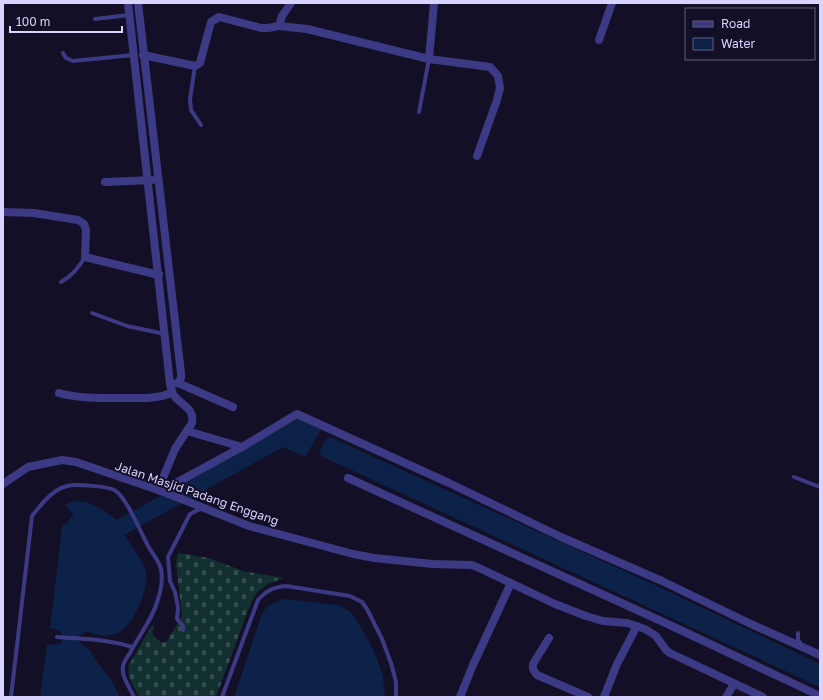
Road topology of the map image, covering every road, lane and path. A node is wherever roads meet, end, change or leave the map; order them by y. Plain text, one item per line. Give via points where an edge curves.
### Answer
1 (128, 3) edge
2 (138, 3) edge
3 (291, 3) edge
4 (434, 3) edge
5 (612, 3) edge
6 (129, 15) junction
7 (95, 19) dead end
8 (279, 26) junction
9 (599, 40) dead end
10 (63, 53) dead end
11 (134, 55) junction
12 (143, 55) junction
13 (429, 59) junction
14 (195, 66) junction
15 (419, 112) dead end
16 (201, 125) dead end
17 (477, 156) dead end
18 (148, 180) junction
19 (158, 180) junction
20 (104, 182) dead end
21 (3, 212) edge
22 (85, 256) junction
23 (159, 275) junction
24 (61, 282) dead end
25 (92, 313) dead end
26 (165, 334) junction
27 (174, 384) junction
28 (59, 393) dead end
29 (172, 393) junction
30 (233, 407) dead end
31 (187, 431) junction
32 (242, 447) junction
33 (794, 477) dead end
34 (348, 478) dead end
35 (3, 484) edge
36 (820, 487) edge
37 (161, 491) junction
38 (204, 507) junction
39 (511, 583) junction
40 (637, 626) junction
41 (183, 630) dead end
42 (798, 633) dead end
43 (57, 637) dead end
44 (549, 638) dead end
45 (132, 647) junction
46 (802, 647) junction
47 (820, 655) edge
48 (734, 684) junction
49 (584, 696) edge
50 (820, 696) edge
51 (11, 697) edge
52 (134, 697) edge
53 (222, 697) edge
54 (396, 697) edge
55 (460, 697) edge
56 (604, 697) edge
57 (726, 697) edge
58 (764, 697) edge

1 - 6 street
2 - 12 street
3 - 8 street
4 - 13 street
5 - 9 street
6 - 7 lane
6 - 11 street
8 - 13 street via 307,29
8 - 14 street via 261,28 216,18 211,22 200,63
10 - 11 lane via 66,58 73,61
11 - 18 street
12 - 14 street
12 - 19 street
13 - 15 lane
13 - 17 street via 490,67 498,76 500,88 497,100
14 - 16 lane via 191,110
18 - 19 street
18 - 20 street
18 - 23 street
19 - 27 street via 181,373 181,378
21 - 22 street via 34,213 78,220 84,224 86,230
22 - 23 street
22 - 24 lane via 77,269
23 - 26 street
25 - 26 lane via 127,326
26 - 27 street
27 - 29 street
27 - 30 street
28 - 29 street via 76,398 154,398
29 - 31 street via 192,413 192,423
31 - 32 street
31 - 37 street via 175,449
32 - 37 street
32 - 46 street via 297,414
33 - 36 lane
34 - 50 street
35 - 37 street, Jalan Masjid Padang Enggang via 28,467 62,460 76,462
37 - 38 street, Jalan Masjid Padang Enggang
38 - 39 street, Jalan Masjid Padang Enggang via 249,526 353,554 401,561 471,565
38 - 41 lane via 190,514 168,557 170,581 178,608 177,619
39 - 40 street, Jalan Masjid Padang Enggang via 590,617
39 - 55 street
40 - 48 street, Jalan Masjid Padang Enggang via 656,636 670,653
40 - 56 street via 617,664
42 - 46 lane
43 - 45 lane
44 - 49 street via 533,664 533,671
45 - 51 lane via 154,611 162,577 161,569 139,527 115,490 69,485 51,495 32,516
45 - 52 lane via 123,672
46 - 47 street
48 - 57 street
48 - 58 street, Jalan Masjid Padang Enggang
53 - 54 lane via 258,600 268,590 286,586 350,596 362,602 382,639 391,663 396,682

